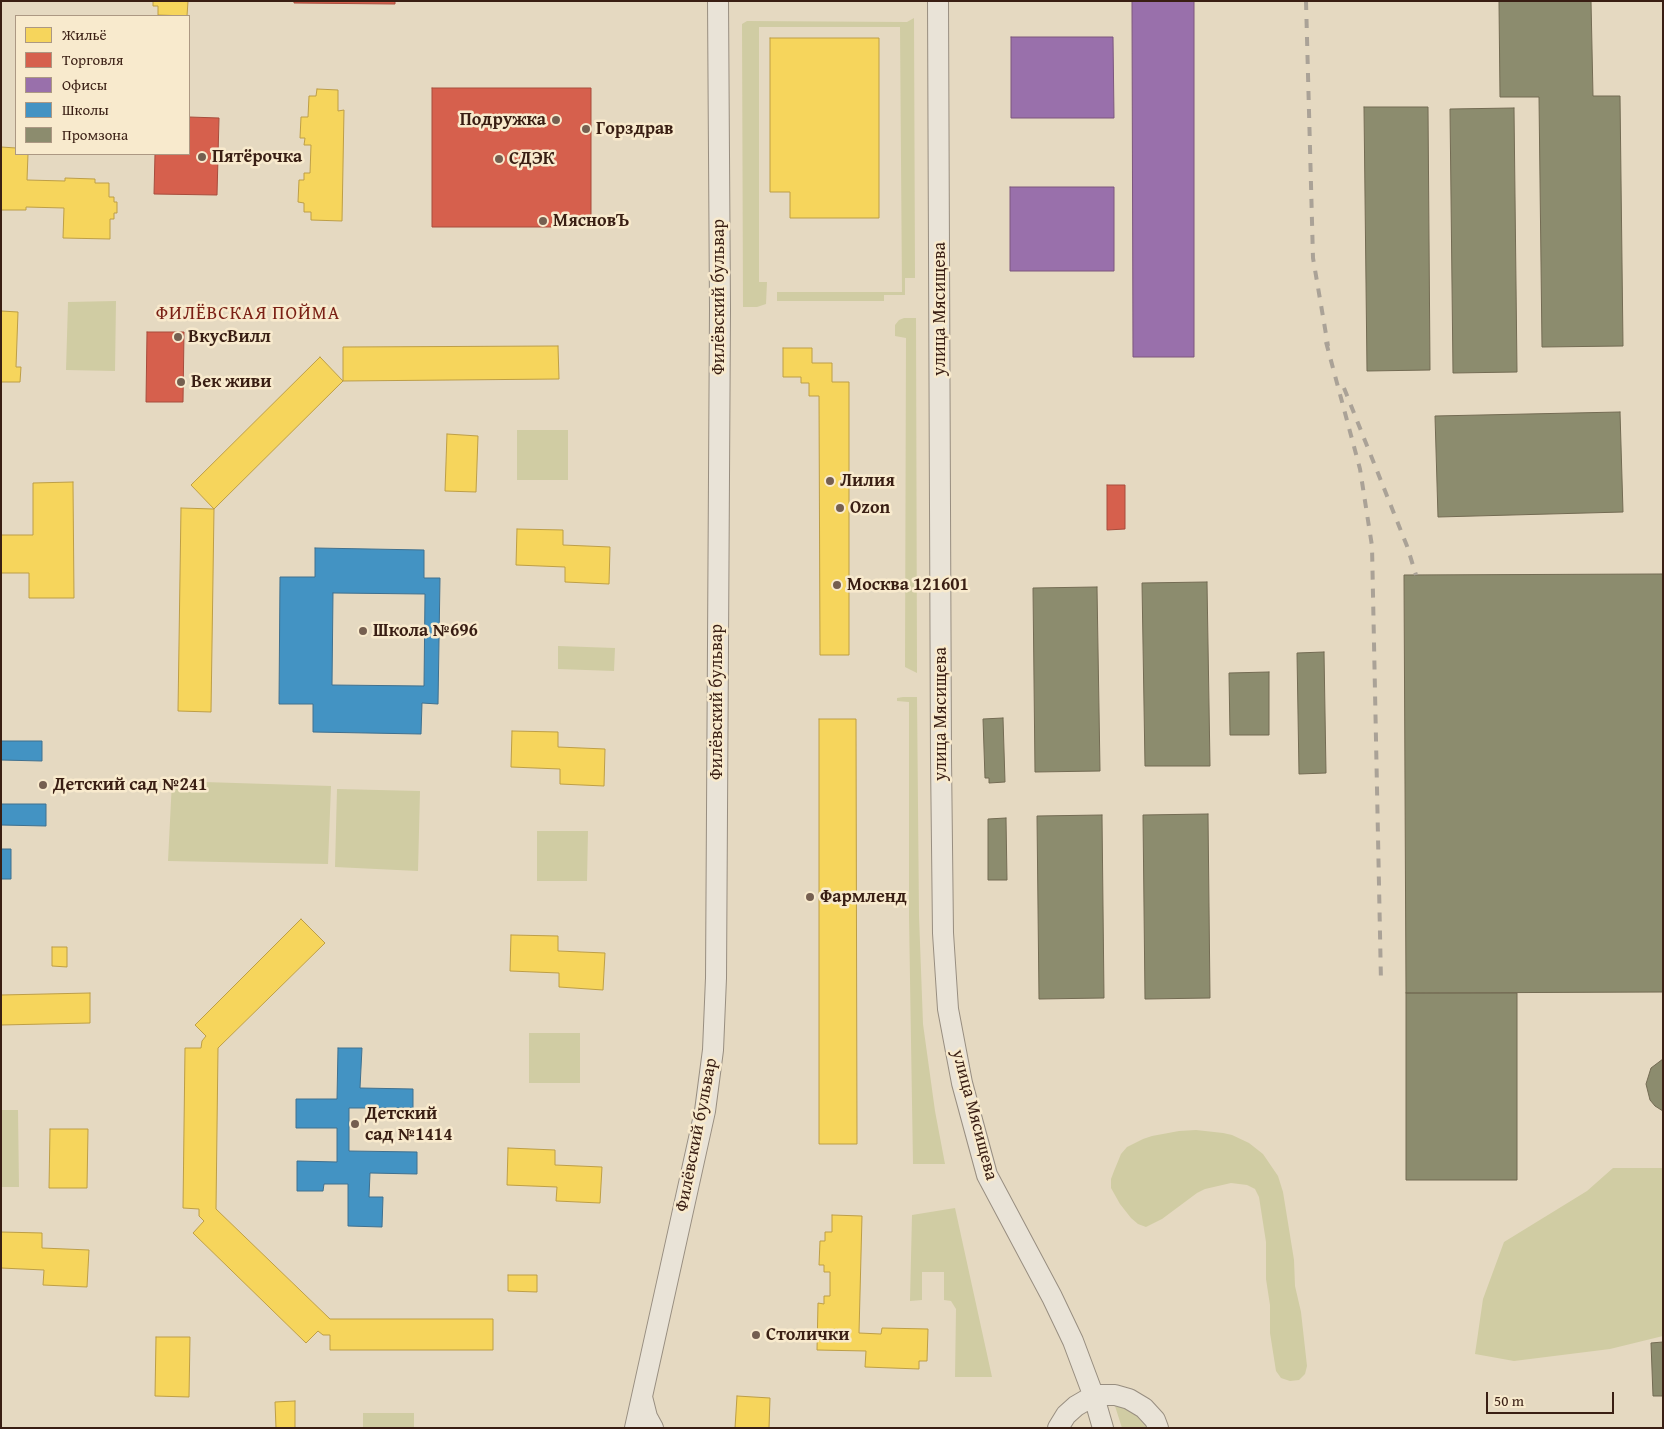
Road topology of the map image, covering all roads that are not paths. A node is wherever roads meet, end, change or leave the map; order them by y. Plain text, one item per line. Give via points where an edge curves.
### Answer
1 (718, 1) edge
2 (938, 1) edge
3 (642, 1395) junction
4 (1094, 1397) junction
5 (635, 1428) edge
6 (653, 1428) edge
7 (1058, 1428) edge
8 (1103, 1428) edge
9 (1158, 1428) edge

1 - 3 street, Филёвский бульвар via 720,318 713,1050 705,1111
2 - 4 street, улица Мясищева via 941,751 948,1009 962,1083 987,1175 1073,1341
3 - 5 street, Филёвский бульвар
3 - 6 street, Филёвский бульвар
4 - 7 street via 1076,1406
4 - 8 street, улица Мясищева
4 - 9 street via 1115,1395 1128,1399 1144,1408

